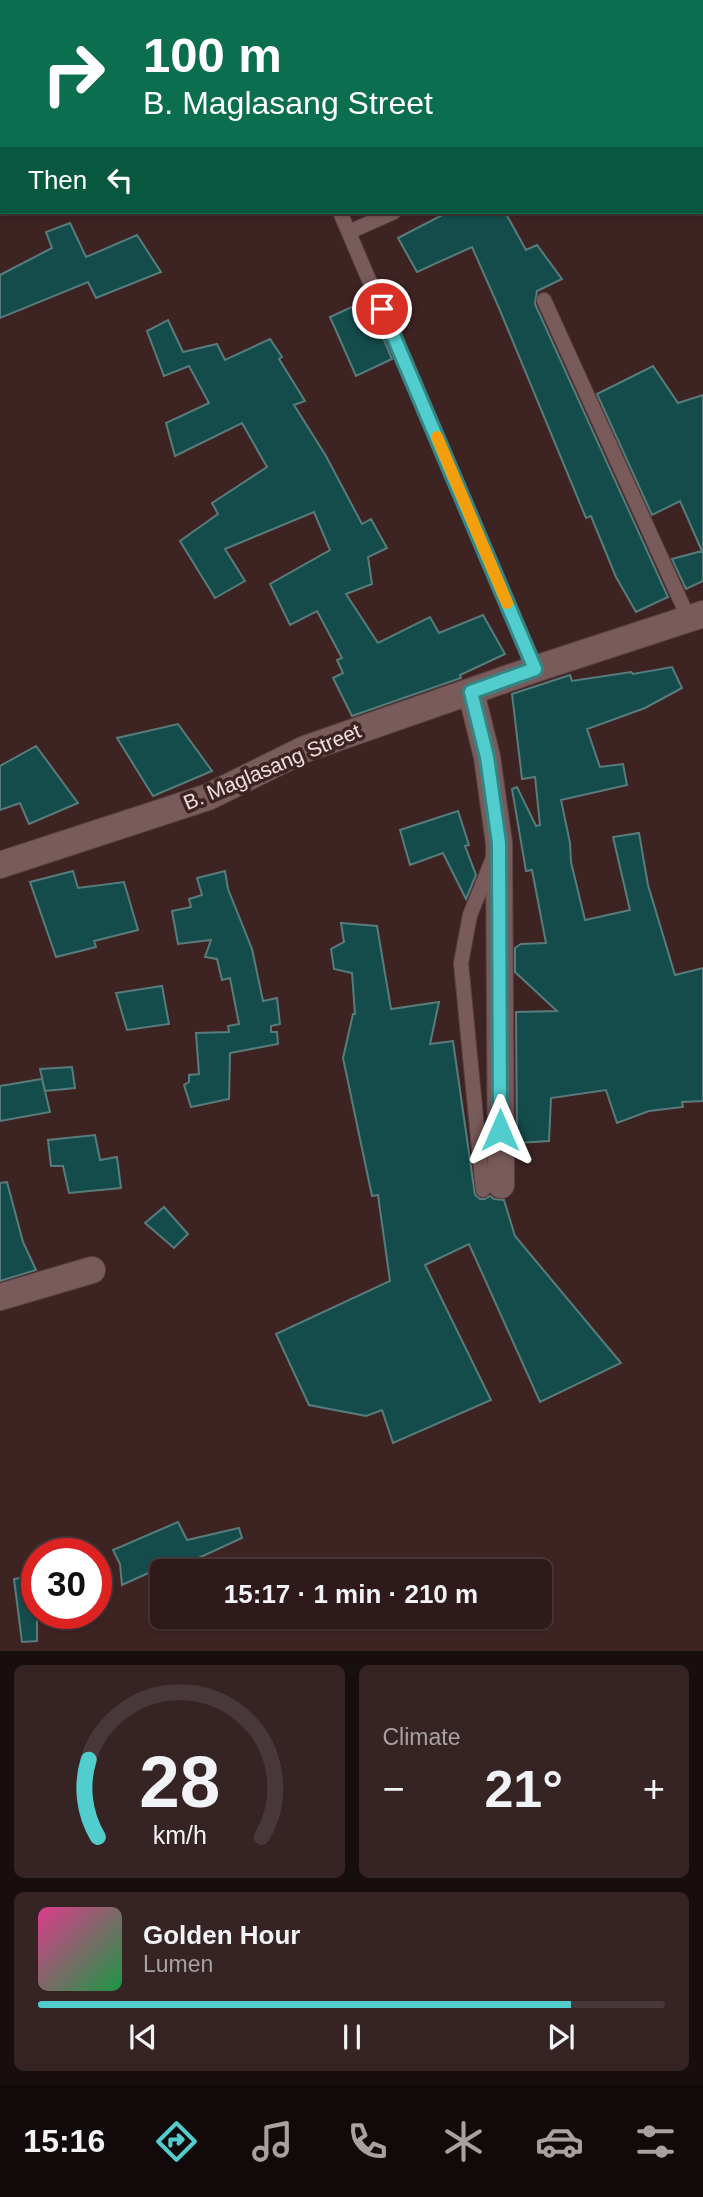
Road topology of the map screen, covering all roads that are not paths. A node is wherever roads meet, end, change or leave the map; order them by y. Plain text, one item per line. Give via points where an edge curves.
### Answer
1 (341, 214) edge
2 (390, 214) edge
3 (349, 232) junction
4 (544, 300) dead end
5 (695, 616) edge
6 (535, 669) junction
7 (471, 692) junction
8 (499, 843) junction
9 (0, 865) edge
10 (492, 1188) joint
11 (92, 1270) dead end
12 (0, 1297) edge

1 - 3 lane
2 - 3 lane
3 - 6 lane
4 - 5 lane
5 - 6 street, B. Maglasang Street
6 - 7 street, B. Maglasang Street
7 - 8 street via 487,757
7 - 9 street, B. Maglasang Street via 304,749 208,797
8 - 10 street
8 - 10 lane via 470,915 461,963
11 - 12 street

